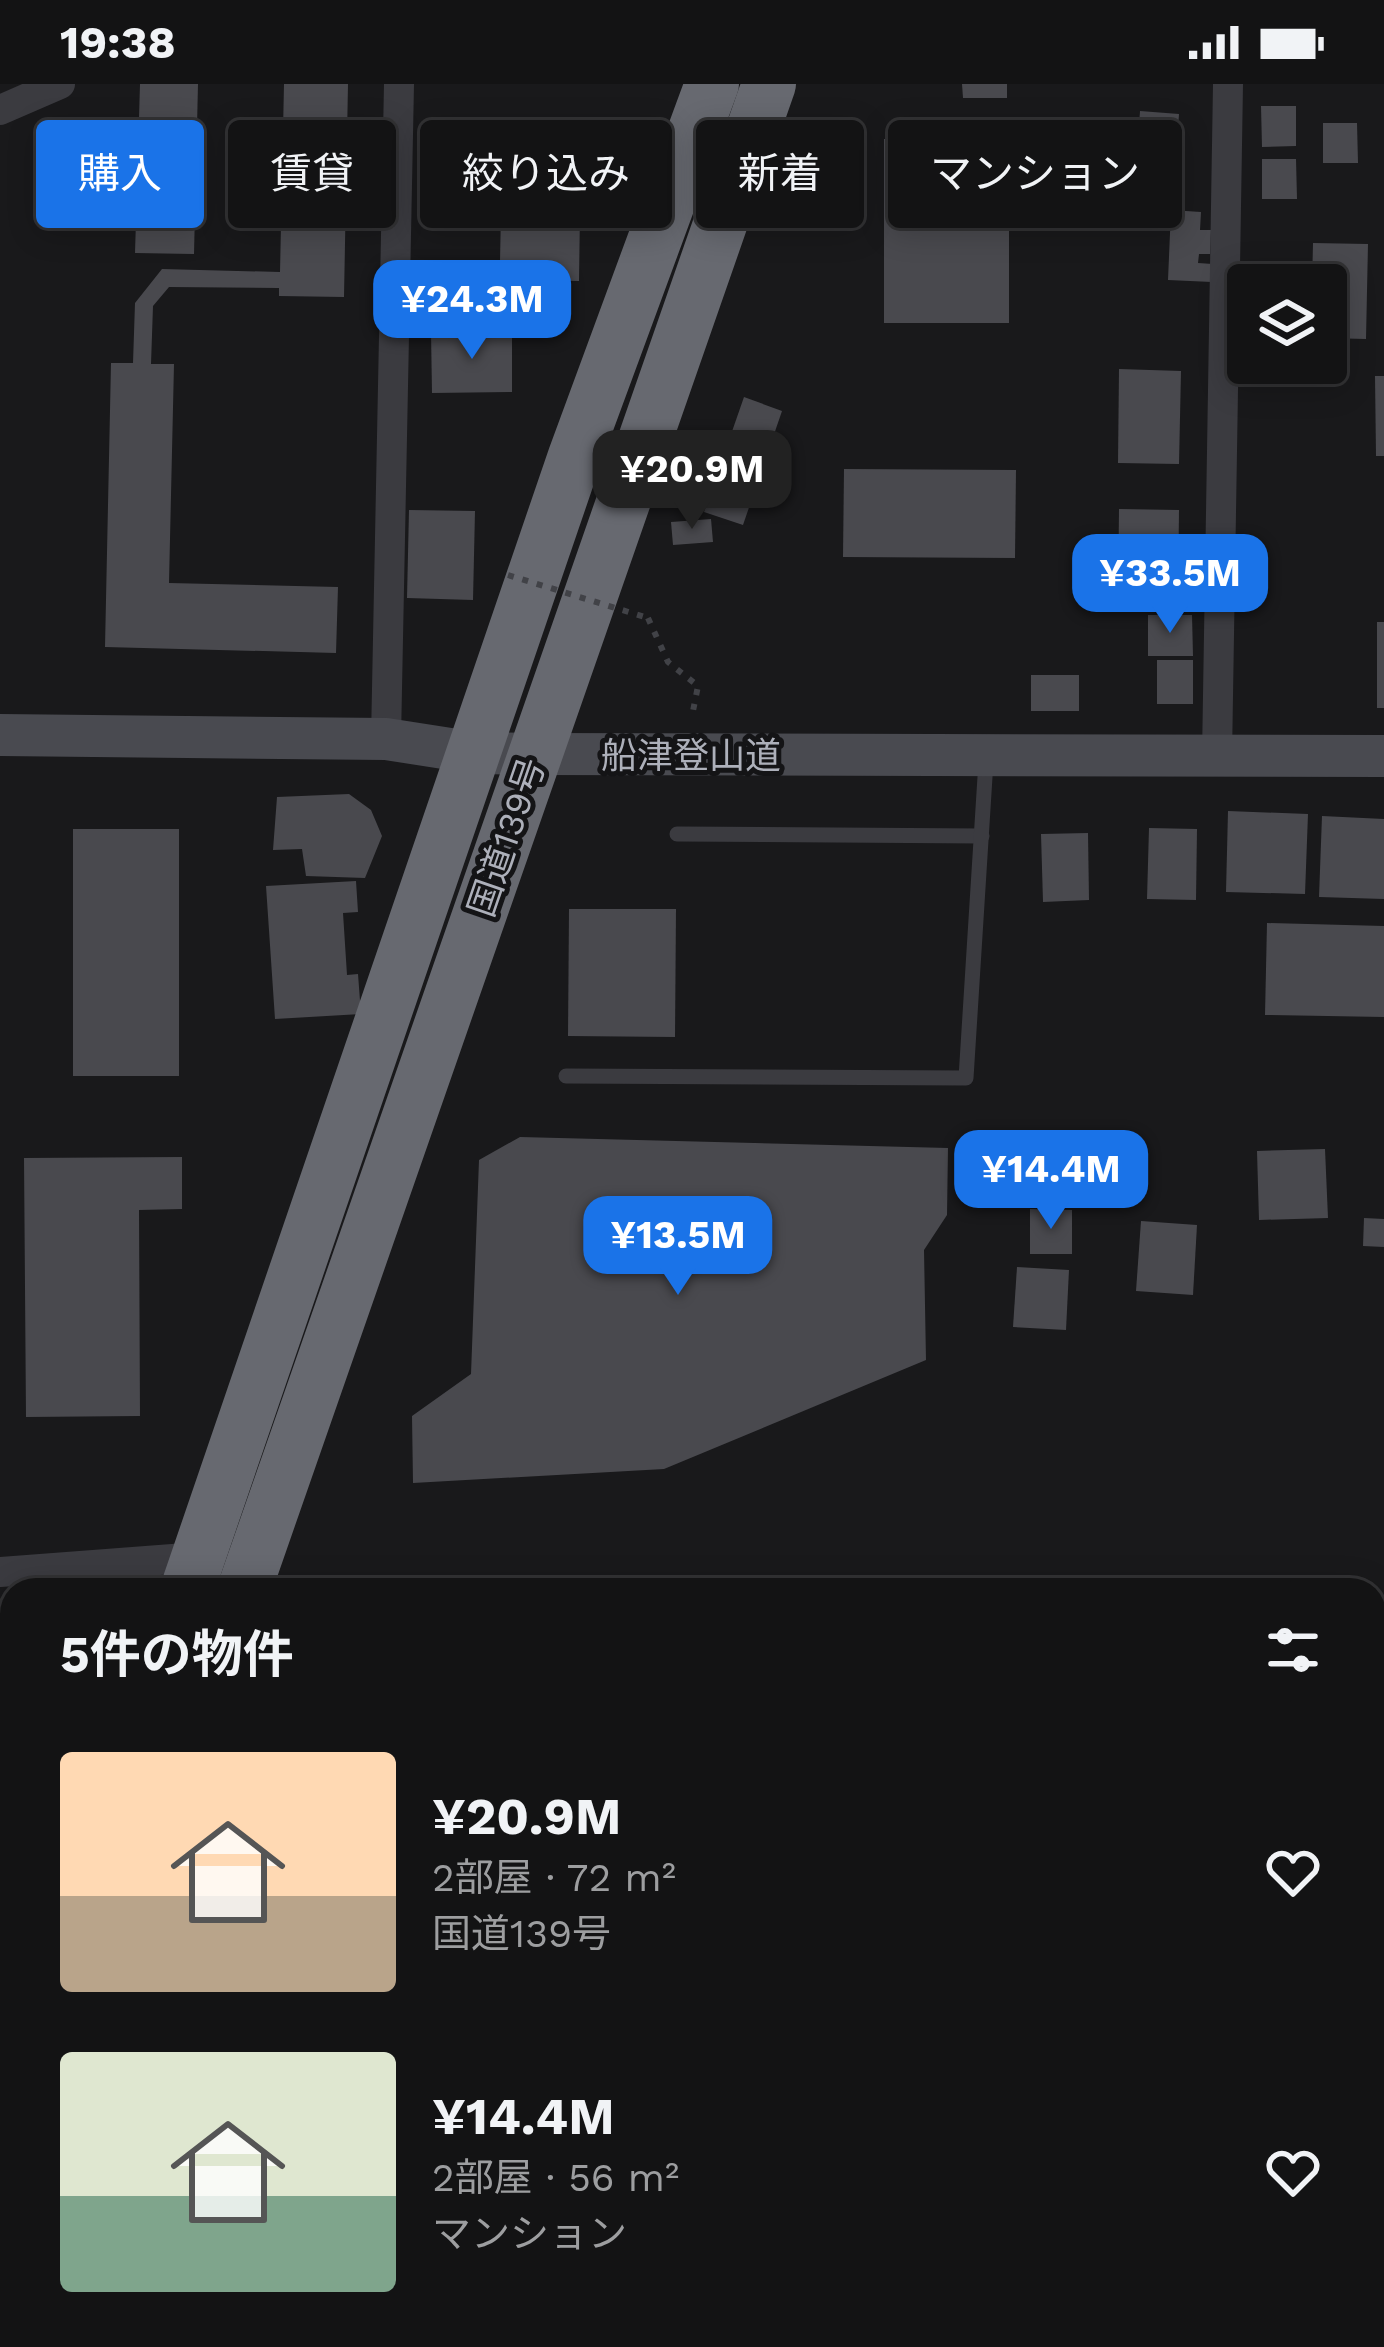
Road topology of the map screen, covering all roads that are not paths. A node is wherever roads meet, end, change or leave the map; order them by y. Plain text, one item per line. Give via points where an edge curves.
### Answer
1 (60, 84) edge
2 (399, 84) edge
3 (712, 84) edge
4 (769, 84) edge
5 (1228, 84) edge
6 (0, 110) edge
7 (0, 735) edge
8 (386, 739) junction
9 (476, 753) junction
10 (535, 754) junction
11 (1384, 756) edge
12 (1216, 757) junction
13 (986, 758) junction
14 (677, 834) dead end
15 (982, 836) junction
16 (566, 1076) dead end
17 (0, 1572) edge
18 (193, 1574) edge
19 (248, 1578) edge

1 - 6 street
2 - 8 street
3 - 9 highway, 国道139号
4 - 10 highway, 国道139号
5 - 12 street
7 - 8 street, 船津登山道
8 - 9 street, 船津登山道
9 - 10 street, 船津登山道
9 - 18 highway, 国道139号
10 - 13 street, 船津登山道
10 - 19 highway, 国道139号
11 - 12 street, 船津登山道
12 - 13 street, 船津登山道
13 - 15 lane
14 - 15 lane
15 - 16 lane via 966,1078
17 - 18 street

